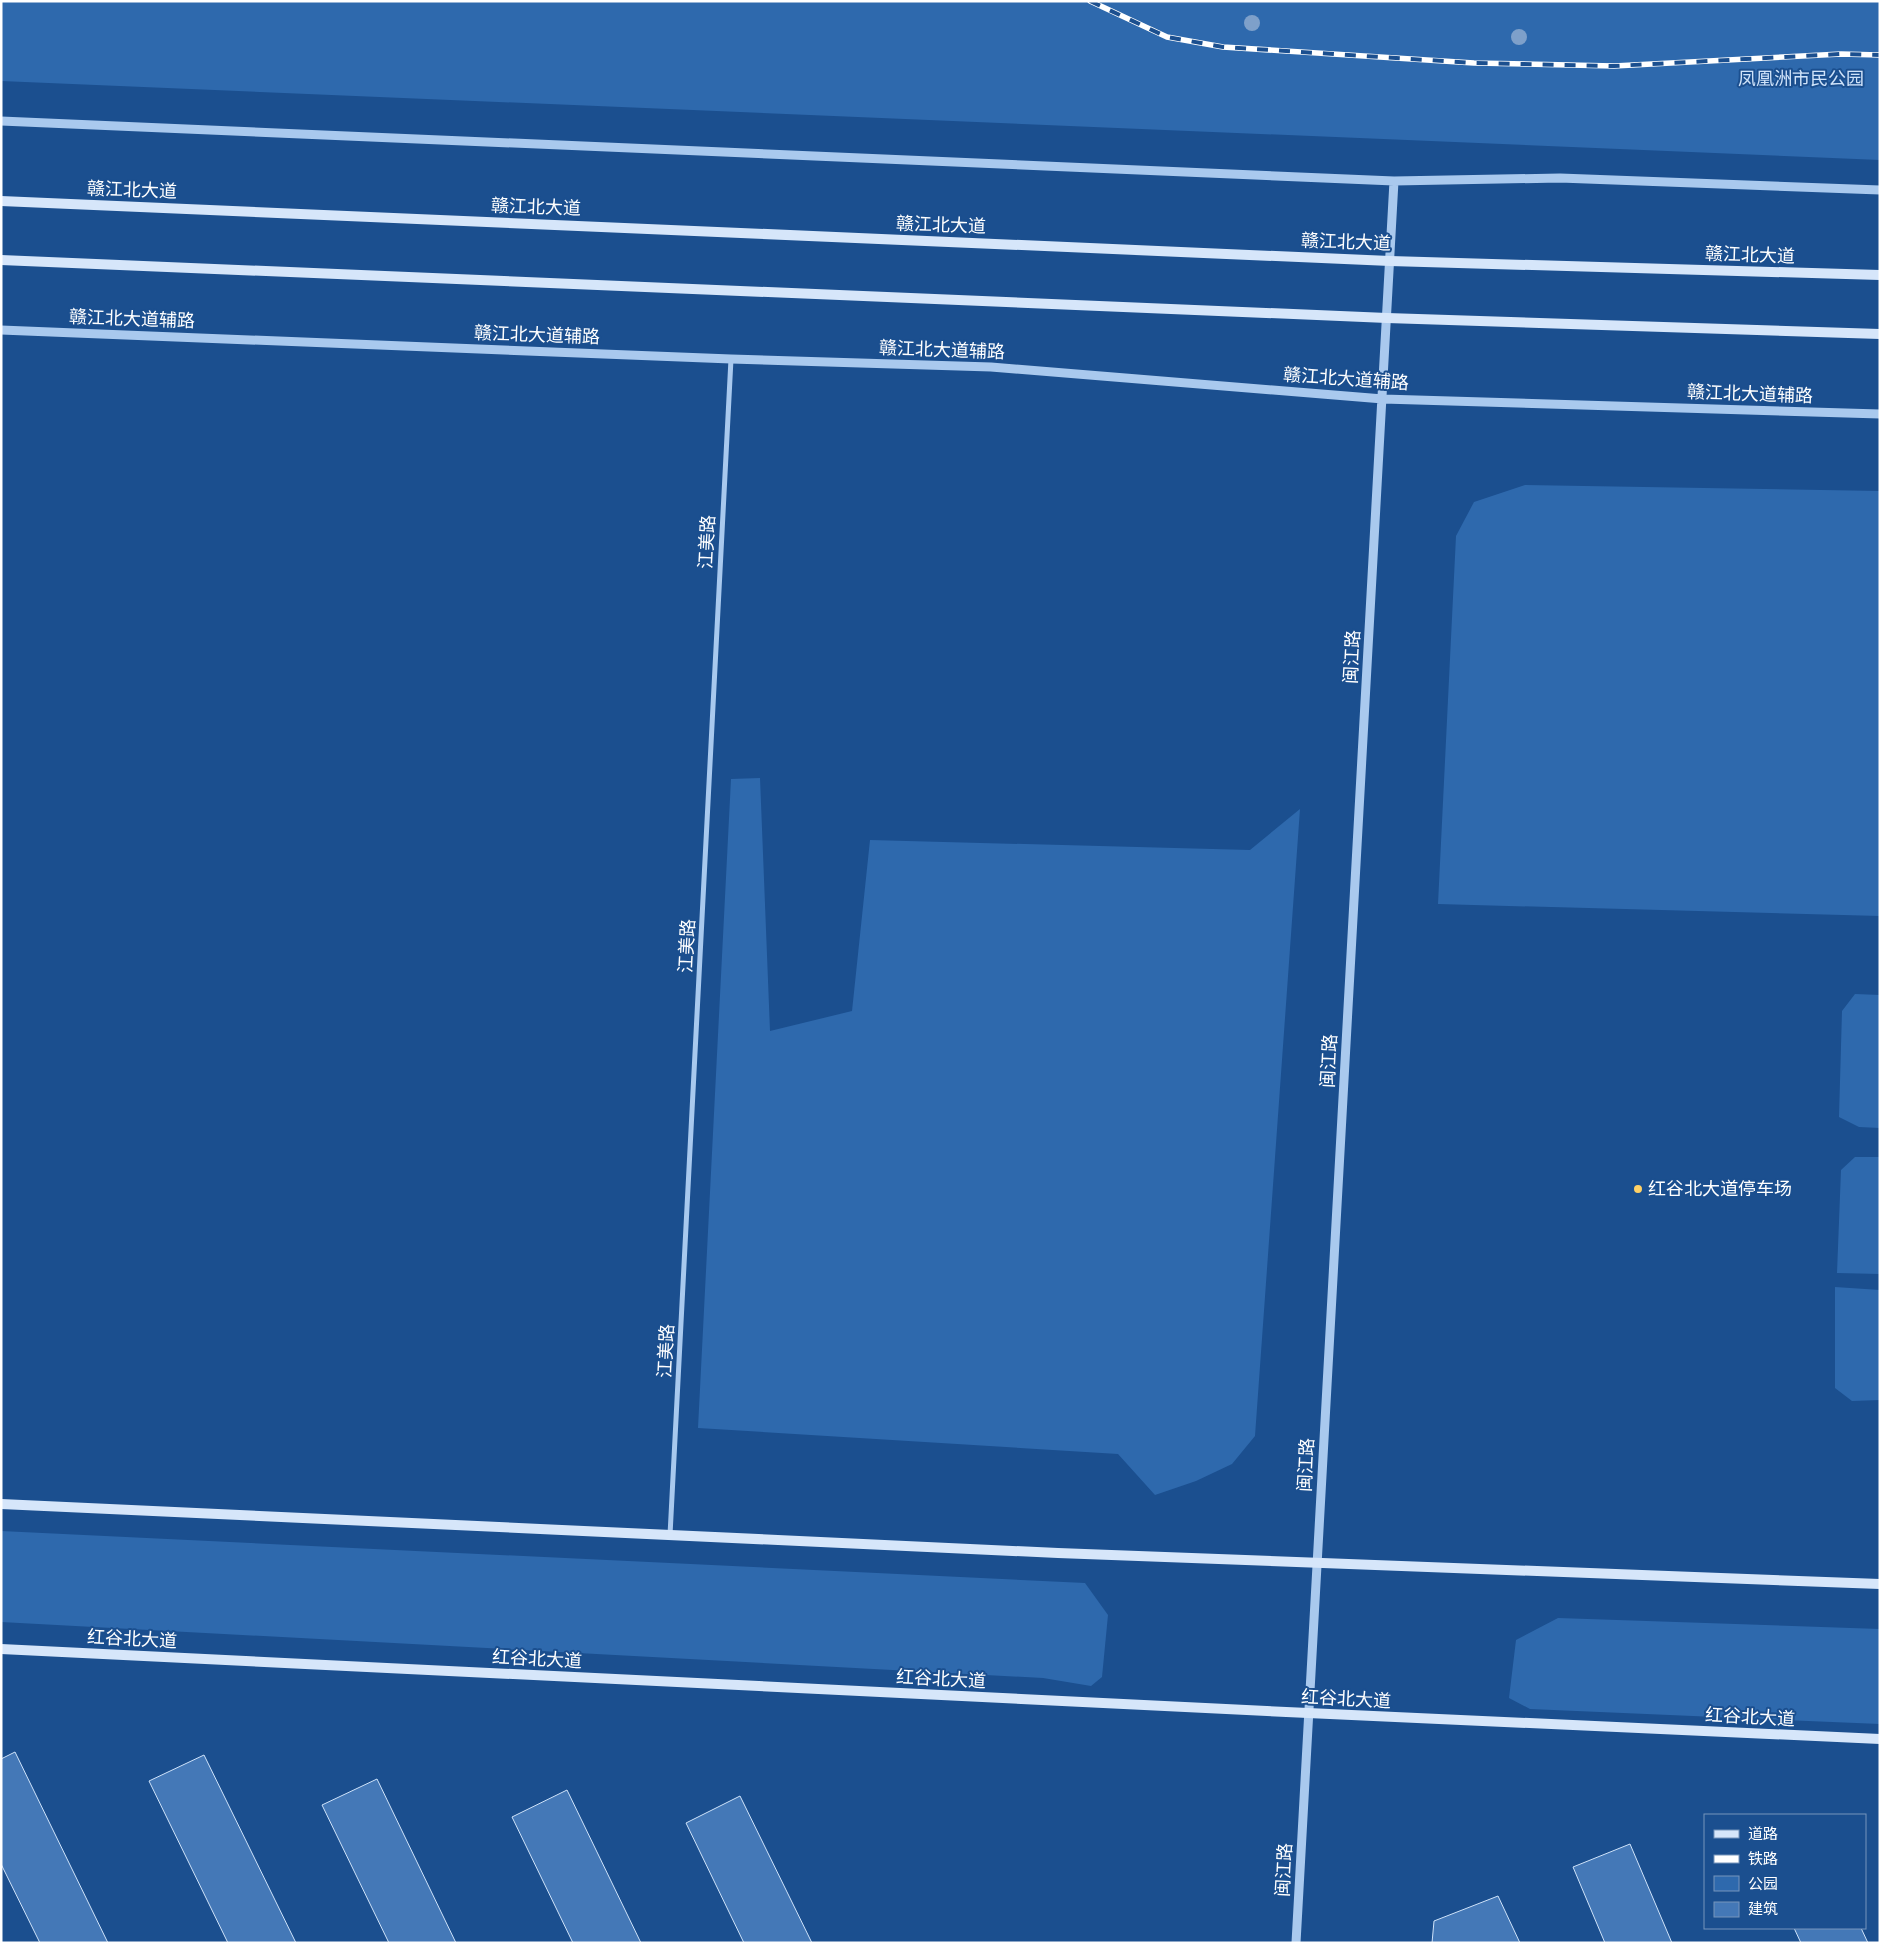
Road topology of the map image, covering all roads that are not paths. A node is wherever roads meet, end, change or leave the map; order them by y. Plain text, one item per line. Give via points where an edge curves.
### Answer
1 (1, 121) edge
2 (1394, 181) junction
3 (1880, 190) edge
4 (1, 201) edge
5 (1, 260) edge
6 (1390, 261) junction
7 (1880, 275) edge
8 (1387, 318) junction
9 (1, 330) edge
10 (1880, 334) edge
11 (731, 359) junction
12 (1383, 399) junction
13 (1880, 414) edge
14 (1, 1504) edge
15 (670, 1535) junction
16 (1317, 1563) junction
17 (1880, 1584) edge
18 (1, 1649) edge
19 (1308, 1713) junction
20 (1880, 1739) edge
21 (1296, 1943) edge

1 - 2 street
2 - 3 street via 1560,178
2 - 6 street, 闽江路
4 - 6 main road, 赣江北大道
5 - 8 main road
6 - 7 main road, 赣江北大道
6 - 8 street, 闽江路
8 - 10 main road
8 - 12 street, 闽江路
9 - 11 street, 赣江北大道辅路
11 - 12 street, 赣江北大道辅路 via 991,367
11 - 15 street, 江美路
12 - 13 street, 赣江北大道辅路
12 - 16 street, 闽江路
14 - 15 main road
15 - 16 main road
16 - 17 main road
16 - 19 street, 闽江路
18 - 19 main road, 红谷北大道
19 - 20 main road, 红谷北大道
19 - 21 street, 闽江路

